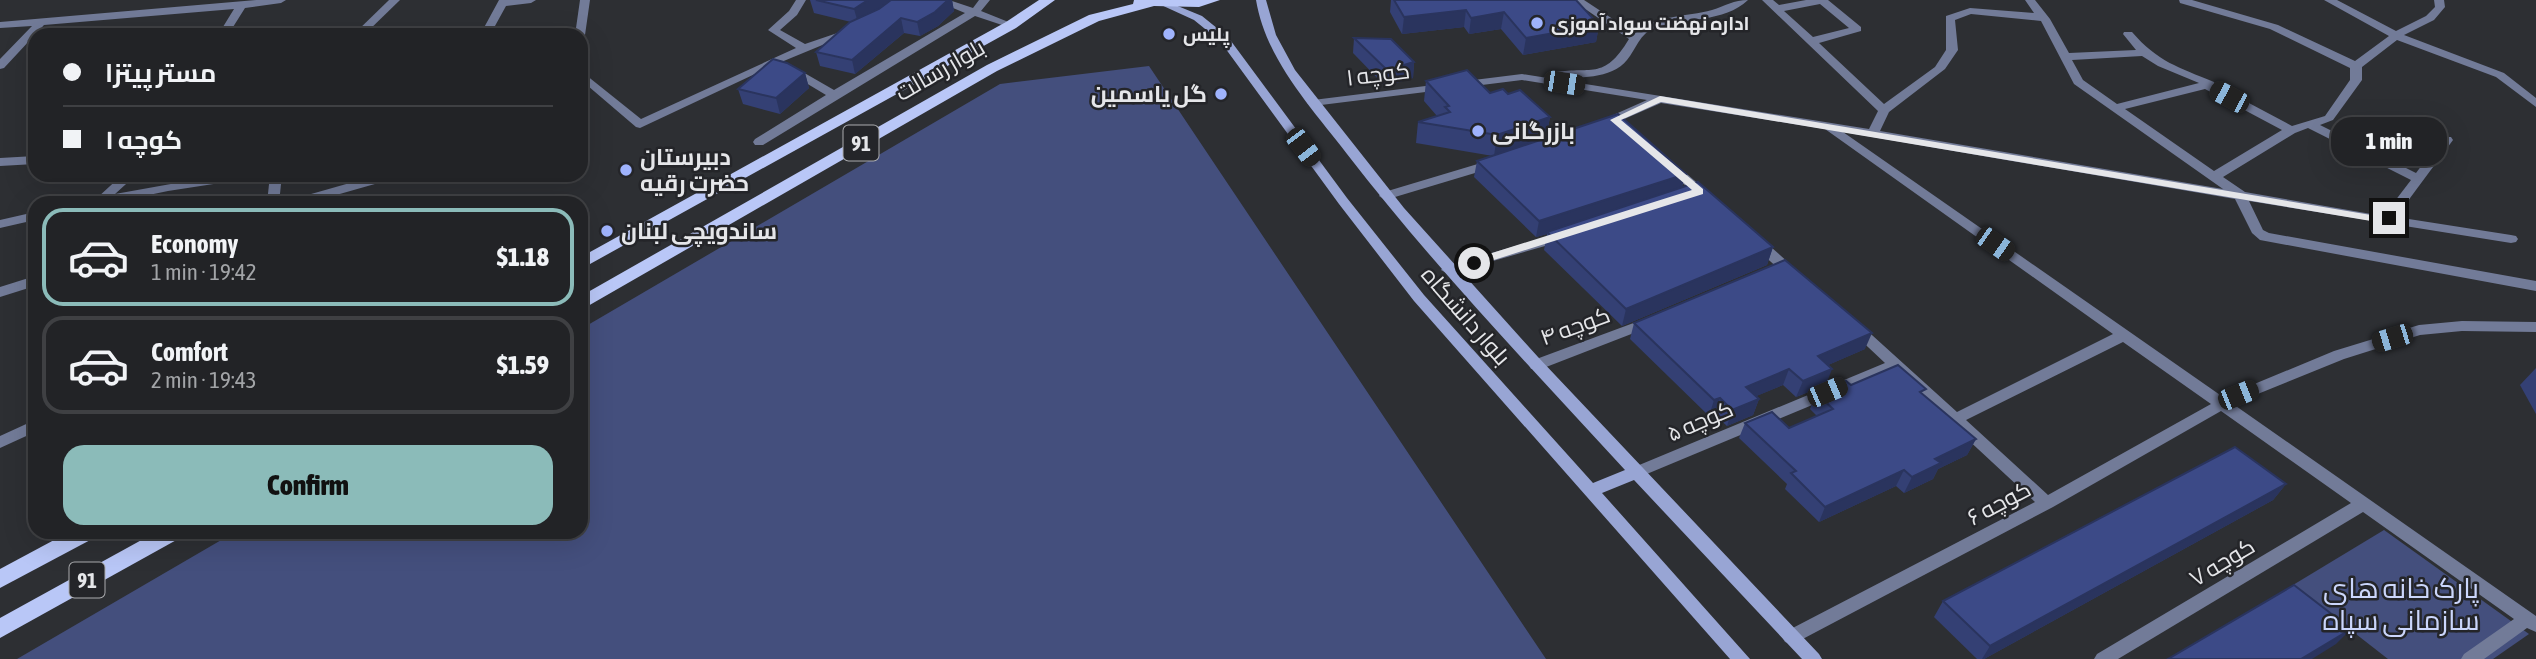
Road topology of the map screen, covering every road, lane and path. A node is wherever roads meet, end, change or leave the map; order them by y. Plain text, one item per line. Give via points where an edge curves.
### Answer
1 (281, 0) edge
2 (395, 0) edge
3 (531, 0) edge
4 (585, 0) edge
5 (801, 0) edge
6 (939, 0) edge
7 (985, 0) edge
8 (1048, 0) edge
9 (1129, 0) edge
10 (1213, 0) edge
11 (1261, 0) edge
12 (1577, 0) edge
13 (1743, 0) edge
14 (1767, 0) edge
15 (1822, 0) edge
16 (2030, 0) edge
17 (2329, 0) edge
18 (2439, 0) edge
19 (2184, 1) edge
20 (503, 2) edge
21 (957, 2) edge
22 (1158, 3) junction
23 (223, 4) edge
24 (241, 6) junction
25 (1776, 9) junction
26 (976, 11) junction
27 (2046, 19) junction
28 (40, 23) junction
29 (0, 25) edge
30 (1011, 25) junction
31 (862, 27) edge
32 (35, 28) edge
33 (227, 28) edge
34 (365, 28) edge
35 (489, 28) edge
36 (581, 28) edge
37 (2127, 34) dead end
38 (28, 36) edge
39 (2396, 36) junction
40 (1633, 37) junction
41 (1812, 41) junction
42 (802, 47) junction
43 (2144, 53) junction
44 (2065, 57) junction
45 (775, 61) junction
46 (0, 66) edge
47 (2356, 66) junction
48 (1522, 77) junction
49 (588, 80) edge
50 (2208, 86) junction
51 (834, 95) junction
52 (1660, 99) junction
53 (1313, 103) junction
54 (2536, 104) edge
55 (2115, 108) junction
56 (1884, 110) junction
57 (2309, 124) junction
58 (1826, 127) junction
59 (1590, 129) edge
60 (2291, 130) junction
61 (1873, 133) junction
62 (2447, 140) dead end
63 (759, 142) dead end
64 (1657, 156) edge
65 (1505, 159) edge
66 (28, 160) edge
67 (0, 162) edge
68 (2214, 177) junction
69 (2418, 179) junction
70 (121, 182) edge
71 (200, 182) edge
72 (368, 182) edge
73 (2240, 195) junction
74 (104, 196) edge
75 (124, 196) edge
76 (318, 196) edge
77 (1385, 196) junction
78 (1718, 208) edge
79 (28, 218) edge
80 (2383, 219) junction
81 (0, 224) edge
82 (1576, 232) edge
83 (1746, 233) edge
84 (2511, 239) dead end
85 (588, 260) edge
86 (1448, 270) junction
87 (28, 283) edge
88 (1804, 284) edge
89 (2536, 286) edge
90 (0, 292) edge
91 (588, 300) edge
92 (1662, 317) edge
93 (1845, 319) edge
94 (2536, 327) edge
95 (2124, 335) junction
96 (1896, 364) junction
97 (1536, 365) junction
98 (2225, 404) junction
99 (1955, 419) junction
100 (28, 429) edge
101 (0, 442) edge
102 (1637, 472) junction
103 (1590, 491) junction
104 (2047, 503) junction
105 (2363, 503) junction
106 (74, 539) edge
107 (161, 539) edge
108 (0, 579) edge
109 (2532, 622) edge
110 (0, 629) edge
111 (1791, 637) junction
112 (1741, 659) edge
113 (1813, 659) edge
114 (2103, 659) edge
115 (2470, 659) edge

1 - 24 street
2 - 34 street
3 - 20 street
4 - 36 street
5 - 42 street via 773,30
6 - 21 street
7 - 26 street
8 - 30 main road, بلوار رسالت / 91
9 - 22 main road, 91
10 - 22 main road, 91
11 - 53 main road, بلوار دانشگاه via 1262,15 1279,52
12 - 40 street
13 - 40 street via 1699,17 1652,25
14 - 25 street
15 - 25 street
15 - 41 street via 1857,29
16 - 27 street
17 - 39 street
18 - 39 street via 2440,7 2430,18
19 - 47 street via 2274,27
20 - 35 street
21 - 26 street
22 - 91 main road, بلوار رسالت / 91 via 1094,18 992,68
22 - 103 main road, بلوار دانشگاه via 1198,18 1224,39 1419,299
23 - 24 street
23 - 28 street
24 - 33 street
25 - 41 street
26 - 30 street
26 - 51 street
27 - 44 street
27 - 56 street via 1970,10 1950,18 1952,50 1939,69
28 - 29 street
28 - 32 street
30 - 85 main road, بلوار رسالت / 91
31 - 42 street
37 - 43 street
38 - 46 street
39 - 47 street
39 - 54 street via 2500,75
40 - 48 street via 1625,56 1613,67
41 - 56 street
42 - 45 street
43 - 44 street
43 - 50 street via 2206,81
44 - 55 street via 2078,82
45 - 49 street via 640,124
45 - 51 street
47 - 57 street via 2356,80 2329,118
48 - 52 street, کوچه ۱
48 - 53 street, کوچه ۱
50 - 55 street
50 - 60 street
51 - 63 street
52 - 58 street, کوچه ۱
52 - 59 street via 1620,124
53 - 77 main road, بلوار دانشگاه
55 - 68 street
56 - 61 street
57 - 60 street
57 - 69 street
58 - 61 street, کوچه ۱
58 - 95 street
60 - 68 street
61 - 73 street, کوچه ۱
62 - 69 street
64 - 78 street via 1693,193
65 - 77 street
66 - 67 street
68 - 73 street
69 - 80 street via 2389,218
70 - 74 street
71 - 75 street
72 - 76 street
73 - 80 street, کوچه ۱
73 - 89 street via 2258,233 2271,239
77 - 86 main road, بلوار دانشگاه
79 - 81 street
80 - 84 street, کوچه ۱
82 - 86 street
83 - 88 street via 1778,268
86 - 97 main road, بلوار دانشگاه
87 - 90 street
92 - 97 street, کوچه ۴
93 - 96 street
94 - 98 street, کوچه ۶ via 2419,330 2339,355
95 - 98 street
95 - 99 street
96 - 99 street
96 - 102 street, کوچه ۵
97 - 102 main road, بلوار دانشگاه
98 - 104 street, کوچه ۶
98 - 105 street
99 - 104 street
100 - 101 street
102 - 103 main road
102 - 111 main road, بلوار دانشگاه
103 - 112 main road, بلوار دانشگاه
104 - 111 street, کوچه ۶
105 - 109 street
105 - 114 street, کوچه ۷
106 - 108 main road, 91
107 - 110 main road, 91
109 - 115 street
111 - 113 main road, بلوار دانشگاه

